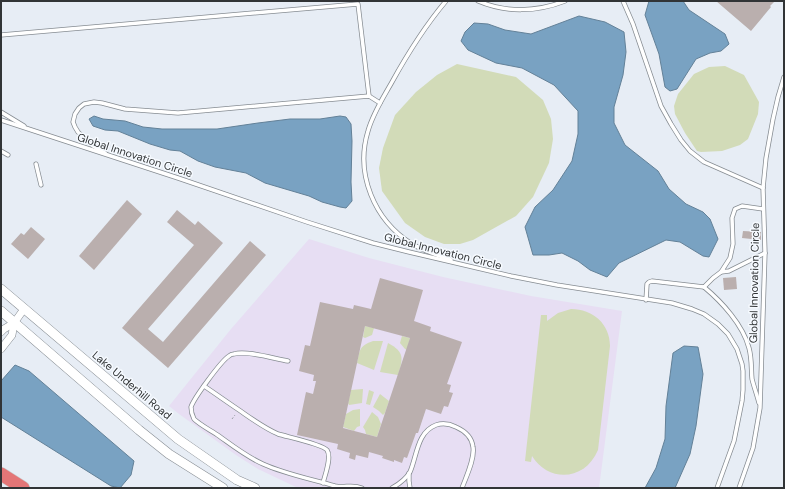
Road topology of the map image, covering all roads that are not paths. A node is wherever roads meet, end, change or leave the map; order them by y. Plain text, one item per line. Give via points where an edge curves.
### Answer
1 (446, 1) edge
2 (478, 1) edge
3 (565, 1) edge
4 (623, 1) edge
5 (1, 35) edge
6 (784, 77) edge
7 (369, 96) junction
8 (380, 103) junction
9 (1, 112) edge
10 (1, 120) edge
11 (30, 130) junction
12 (1, 151) edge
13 (8, 155) dead end
14 (112, 157) junction
15 (36, 164) dead end
16 (41, 185) dead end
17 (763, 188) junction
18 (763, 209) junction
19 (764, 252) junction
20 (465, 266) junction
21 (721, 272) junction
22 (704, 286) junction
23 (1, 289) edge
24 (646, 300) junction
25 (24, 309) junction
26 (1, 312) edge
27 (14, 323) junction
28 (1, 332) edge
29 (1, 349) edge
30 (288, 361) dead end
31 (204, 386) junction
32 (760, 408) junction
33 (410, 472) junction
34 (1, 474) edge
35 (323, 483) junction
36 (22, 488) edge
37 (223, 488) edge
38 (255, 488) edge
39 (362, 488) edge
40 (392, 488) edge
41 (410, 488) edge
42 (462, 488) edge
43 (717, 488) edge
44 (739, 488) edge

1 - 8 lane via 418,38
2 - 3 lane via 496,7 525,10
4 - 17 lane via 661,106 686,146 704,162
5 - 7 lane via 358,4
6 - 17 lane, Global Innovation Circle via 773,119
7 - 8 lane
7 - 14 lane via 178,113 125,109 94,102 82,105 74,116 76,129 90,144
8 - 20 lane via 368,129 364,156 366,180 376,207 392,228 411,243
9 - 11 lane
10 - 11 lane, Global Innovation Circle
11 - 14 lane, Global Innovation Circle
12 - 13 lane
14 - 20 lane, Global Innovation Circle via 341,233
15 - 16 lane
17 - 18 lane, Global Innovation Circle
18 - 19 lane, Global Innovation Circle
18 - 21 lane via 742,206 735,209 732,218 733,244 730,258
19 - 21 lane via 729,272
19 - 32 lane, Global Innovation Circle
20 - 24 lane, Global Innovation Circle via 534,281
21 - 22 lane
22 - 24 lane via 652,281 647,284
22 - 32 lane via 740,328 749,347 752,379
23 - 25 street, Lake Underhill Road
24 - 43 lane, Global Innovation Circle via 672,303 704,314 724,329 737,349 743,371 742,401 734,441
25 - 27 street
25 - 38 street, Lake Underhill Road via 178,439 237,480
26 - 27 street
27 - 28 street
27 - 29 street via 12,336
27 - 37 street via 138,430 169,454
30 - 31 lane via 244,353 234,354 226,358
31 - 35 lane via 269,429 326,449 329,458
31 - 35 lane via 191,409 196,420 260,463
32 - 44 lane, Global Innovation Circle via 753,448
33 - 40 lane via 402,482
33 - 41 lane
33 - 42 lane via 420,440 426,432 439,424 452,425 466,434 473,446 473,457
34 - 36 highway
35 - 39 lane via 338,487 352,485

